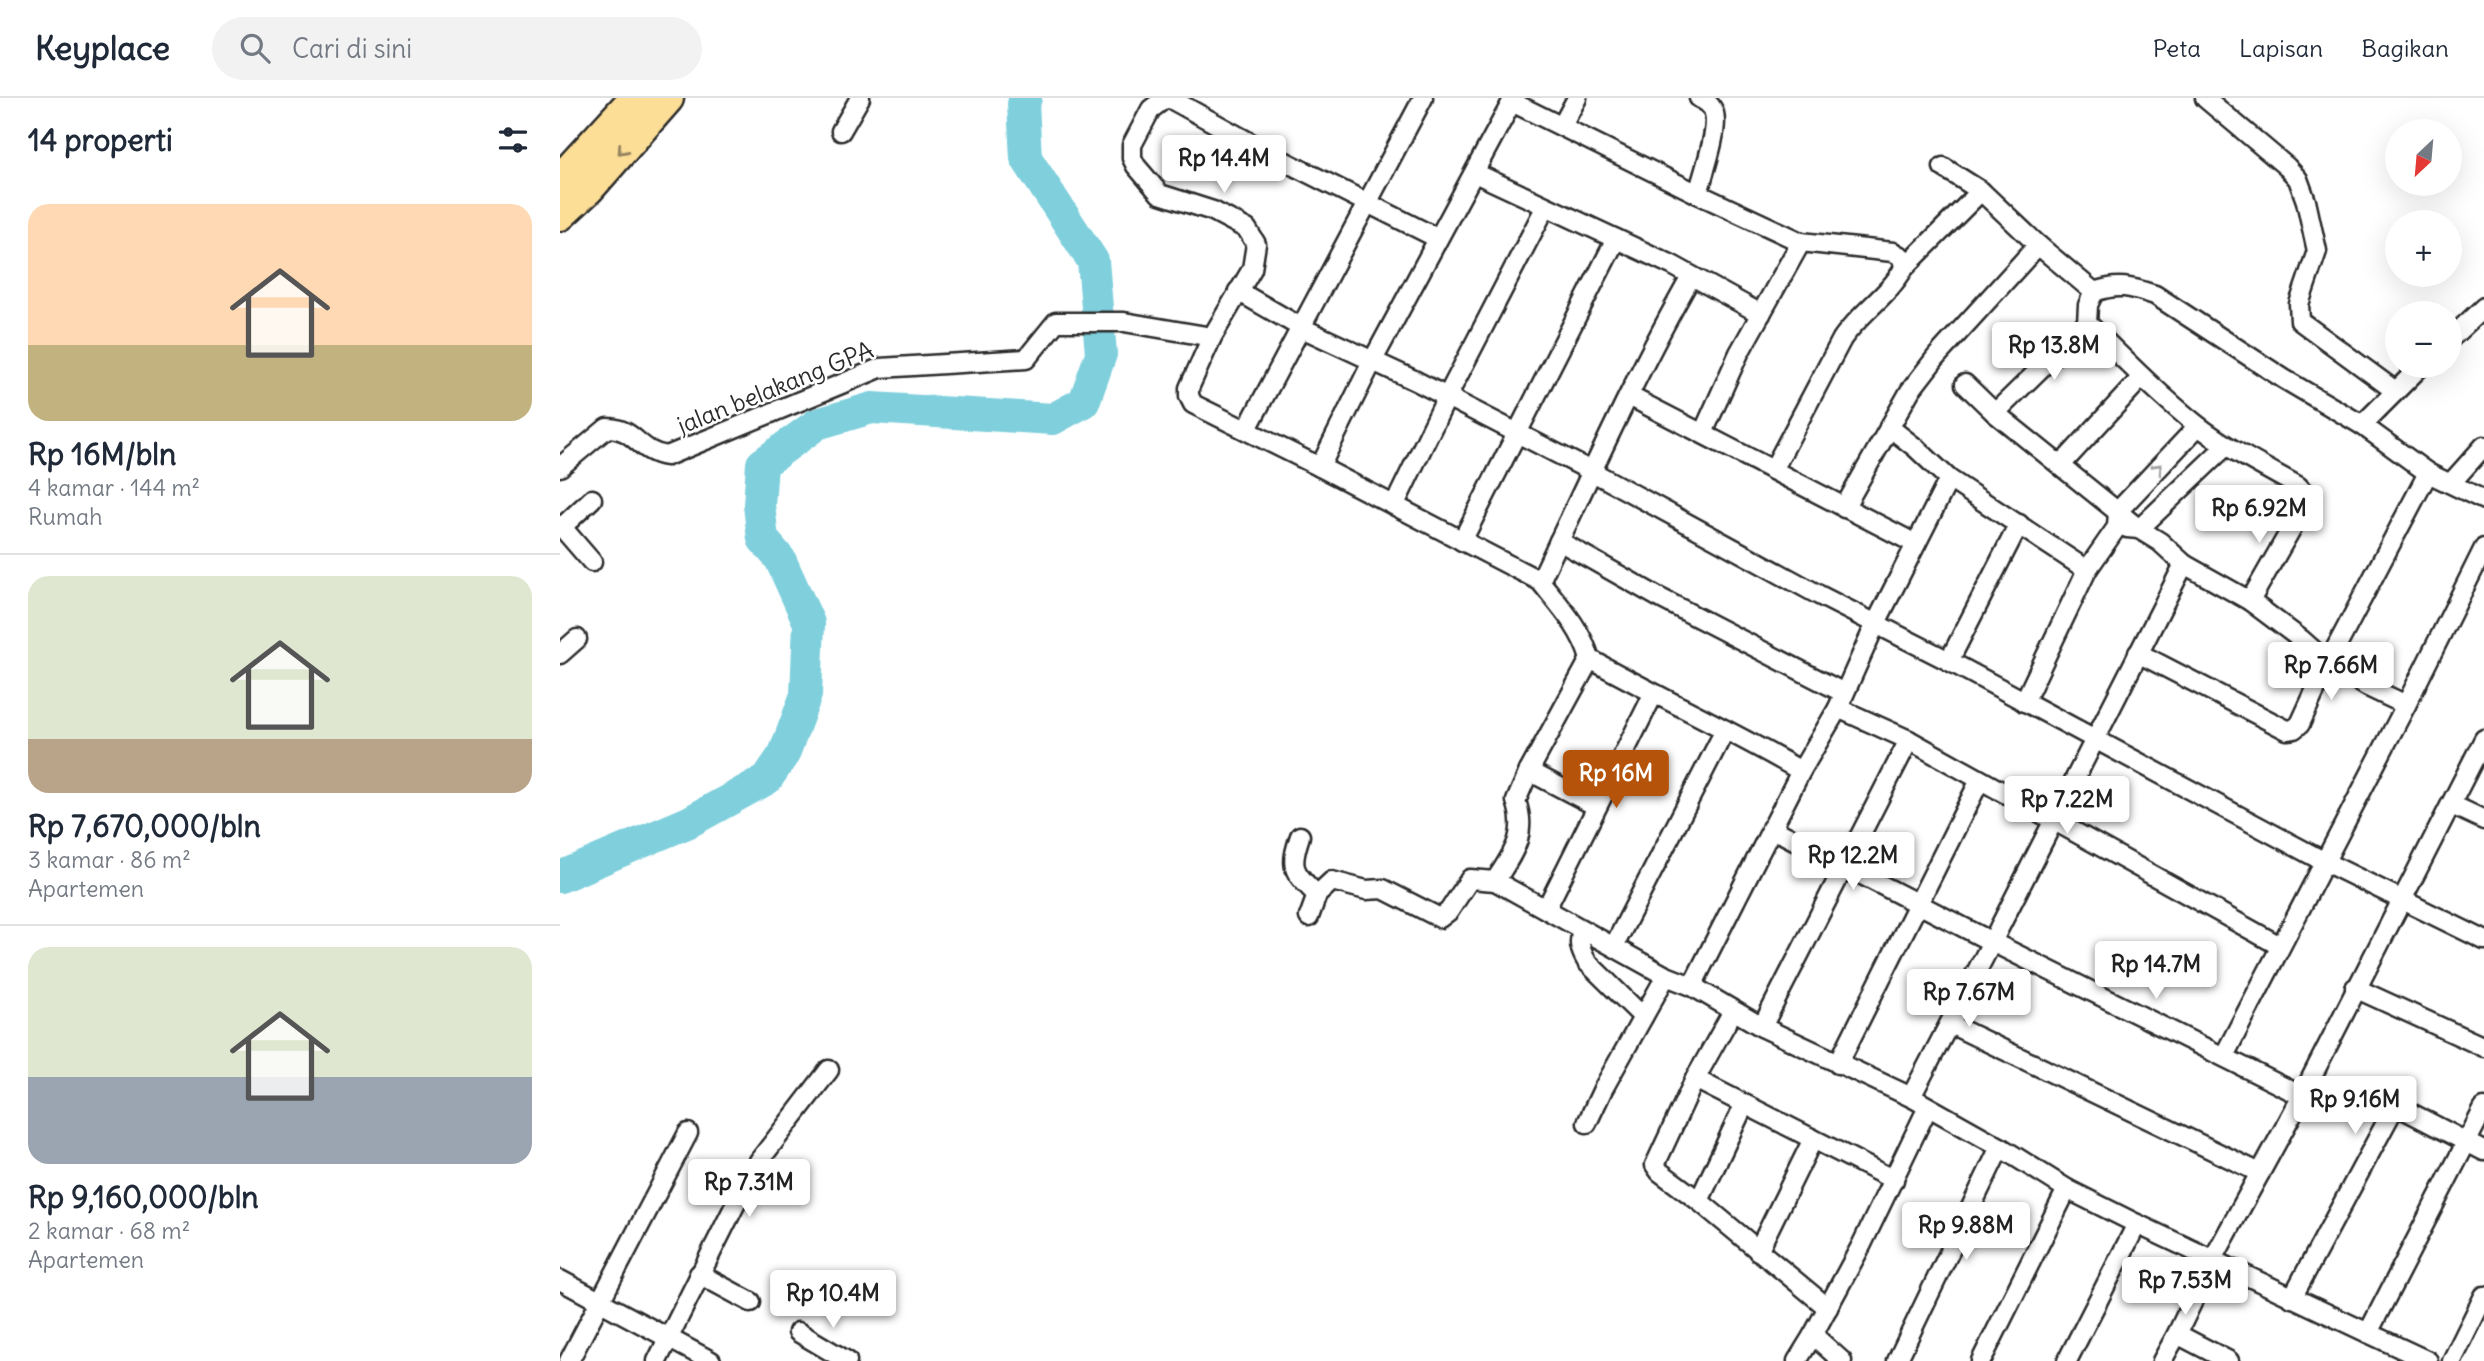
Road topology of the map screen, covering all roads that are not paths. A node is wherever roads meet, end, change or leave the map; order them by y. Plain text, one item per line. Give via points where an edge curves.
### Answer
1 (636, 98) edge
2 (667, 98) edge
3 (860, 98) edge
4 (1167, 98) edge
5 (1423, 98) edge
6 (1577, 98) edge
7 (2205, 98) edge
8 (1704, 99) edge
9 (1513, 100) edge
10 (1562, 126) junction
11 (841, 131) dead end
12 (1943, 167) dead end
13 (1475, 173) junction
14 (560, 181) edge
15 (1981, 191) junction
16 (1698, 194) junction
17 (1367, 204) junction
18 (1545, 208) junction
19 (560, 214) edge
20 (1437, 238) junction
21 (1616, 239) junction
22 (1801, 242) junction
23 (2038, 245) junction
24 (1904, 268) junction
25 (1691, 277) junction
26 (1238, 291) junction
27 (2094, 292) junction
28 (2484, 307) edge
29 (1761, 314) junction
30 (2087, 323) junction
31 (1302, 328) junction
32 (2462, 328) edge
33 (1212, 337) junction
34 (1373, 360) junction
35 (2142, 377) junction
36 (2408, 378) edge
37 (1965, 384) dead end
38 (2395, 390) junction
39 (1629, 396) junction
40 (1447, 397) junction
41 (1995, 413) junction
42 (2362, 425) junction
43 (2198, 426) junction
44 (1889, 427) junction
45 (1247, 429) junction
46 (1703, 433) junction
47 (1518, 434) junction
48 (2226, 446) junction
49 (2484, 446) edge
50 (2061, 466) junction
51 (561, 467) edge
52 (1320, 467) junction
53 (1773, 470) junction
54 (1591, 471) junction
55 (2428, 473) junction
56 (1949, 479) junction
57 (2451, 484) junction
58 (592, 499) dead end
59 (2484, 500) edge
60 (1395, 504) junction
61 (1844, 508) junction
62 (2117, 519) junction
63 (2019, 524) junction
64 (561, 526) edge
65 (2139, 529) junction
66 (1462, 541) junction
67 (1559, 541) junction
68 (1916, 544) junction
69 (2484, 548) edge
70 (592, 562) dead end
71 (2184, 564) junction
72 (2087, 570) junction
73 (1540, 582) junction
74 (2250, 601) junction
75 (1875, 625) junction
76 (577, 639) dead end
77 (2138, 653) junction
78 (560, 654) edge
79 (1590, 659) junction
80 (1949, 661) junction
81 (2328, 663) junction
82 (1653, 695) junction
83 (1841, 700) junction
84 (2024, 702) junction
85 (2406, 705) junction
86 (1725, 730) junction
87 (2094, 739) junction
88 (2484, 739) edge
89 (1909, 740) junction
90 (1529, 771) junction
91 (1801, 771) junction
92 (1980, 780) junction
93 (2452, 805) junction
94 (1596, 806) junction
95 (2054, 820) junction
96 (2484, 820) edge
97 (1771, 828) junction
98 (1300, 836) dead end
99 (2323, 861) junction
100 (1846, 865) junction
101 (1495, 881) junction
102 (1317, 895) junction
103 (2402, 900) junction
104 (1917, 903) junction
105 (1546, 909) junction
106 (1309, 917) dead end
107 (1582, 930) junction
108 (2484, 940) edge
109 (1992, 942) junction
110 (1615, 946) junction
111 (2280, 946) junction
112 (1666, 976) junction
113 (1692, 986) junction
114 (2355, 988) junction
115 (1733, 1011) junction
116 (1643, 1017) junction
117 (1950, 1024) junction
118 (1762, 1027) junction
119 (2484, 1048) edge
120 (2224, 1056) junction
121 (1838, 1064) junction
122 (829, 1070) dead end
123 (1695, 1079) junction
124 (2302, 1096) junction
125 (1911, 1097) junction
126 (1744, 1105) junction
127 (1928, 1107) junction
128 (2484, 1108) edge
129 (1587, 1123) dead end
130 (688, 1133) dead end
131 (1813, 1139) junction
132 (2466, 1142) junction
133 (2000, 1147) junction
134 (2484, 1150) edge
135 (2260, 1173) junction
136 (1894, 1180) junction
137 (2067, 1189) junction
138 (1699, 1201) junction
139 (2137, 1224) junction
140 (1758, 1251) junction
141 (2212, 1261) junction
142 (699, 1274) junction
143 (560, 1280) edge
144 (2484, 1296) edge
145 (2292, 1298) junction
146 (599, 1301) junction
147 (751, 1302) dead end
148 (1828, 1308) junction
149 (798, 1332) dead end
150 (2368, 1333) junction
151 (2177, 1334) junction
152 (1813, 1335) junction
153 (669, 1338) junction
154 (569, 1361) edge
155 (657, 1361) edge
156 (711, 1361) edge
157 (847, 1361) edge
158 (1797, 1361) edge
159 (1842, 1361) edge
160 (1897, 1361) edge
161 (1981, 1361) edge
162 (2067, 1361) edge
163 (2162, 1361) edge
164 (2229, 1361) edge
165 (2428, 1361) edge
166 (2452, 1361) edge

1 - 14 highway
2 -> 19 highway
3 - 11 street
4 - 17 street
4 - 26 street via 1151,109 1144,121 1132,145 1132,158 1160,194 1213,211 1247,229 1256,244 1256,255
5 - 17 street
6 - 10 street
7 - 38 street via 2298,179 2317,251 2299,304 2300,321
8 - 16 street via 1713,109 1716,123
9 - 10 street
9 - 13 street
10 - 16 street
12 - 15 street
13 - 18 street
13 - 20 street
15 - 23 street
15 - 24 street
16 - 22 street
17 - 20 street
17 - 31 street
18 - 21 street
18 - 40 street
20 - 34 street
21 - 25 street
21 - 47 street
22 - 24 street via 1893,252 1902,257
22 - 29 street
23 - 27 street
23 - 44 street via 1937,356
24 - 53 street via 1842,339
25 - 29 street
25 - 39 street
26 - 31 street
26 - 33 street
27 - 30 street
27 - 42 street via 2112,285 2155,295
28 - 32 street
29 - 46 street
30 - 35 street
30 - 41 street
31 - 34 street
31 - 45 street
33 - 45 street via 1189,396 1193,404
33 - 51 street, jalan belakang GPA via 1125,322 1056,322 1026,359 880,368 667,456 653,454 619,428 607,428
34 - 40 street
34 - 52 street
35 - 43 street
35 - 50 street
36 - 38 street
37 - 41 street
38 - 42 street
39 - 46 street
39 - 54 street
40 - 47 street
40 - 60 street
41 - 50 street
42 - 55 street
43 - 48 street
62 -> 43 street
44 - 56 street
44 - 61 street
45 - 52 street
46 - 53 street
47 - 54 street
47 - 66 street
48 - 65 street
48 - 74 street via 2306,495 2306,503
49 - 57 street
50 - 62 street
52 - 60 street
53 - 61 street
54 - 67 street
54 - 75 street
55 - 57 street
55 - 81 street
56 - 63 street
56 - 68 street
57 - 59 street
58 - 64 street
60 - 66 street
61 - 68 street
62 - 65 street
62 - 72 street
63 - 72 street
63 - 80 street
64 - 70 street
65 - 71 street
66 - 73 street
67 - 73 street
67 - 83 street
68 - 75 street
69 - 85 street
71 - 74 street
71 - 77 street
72 - 84 street
73 - 79 street via 1572,621
74 - 81 street
75 - 80 street
75 - 83 street
76 - 78 street
77 - 81 street via 2287,730 2300,724
77 - 87 street
79 - 82 street
79 - 90 street
80 - 84 street
81 - 85 street
82 - 86 street
82 - 94 street
83 - 89 street
83 - 91 street
84 - 87 street
85 - 99 street
86 - 91 street
86 - 110 street
87 - 95 street
87 - 99 street
88 - 93 street
89 - 92 street
89 - 100 street
90 - 94 street
90 - 101 street via 1516,801 1521,830 1517,843
91 - 97 street
92 - 95 street
92 - 104 street
93 - 96 street
93 - 103 street
94 - 105 street
95 - 109 street
95 - 111 street
97 - 100 street
97 - 113 street
98 - 102 street via 1293,859 1297,875
99 - 103 street
99 - 111 street
100 - 104 street
100 - 118 street
101 - 102 street via 1470,879 1440,918 1380,888 1366,890 1332,881
101 - 105 street
102 - 106 street
103 - 108 street
103 - 114 street
104 - 109 street
104 - 121 street
105 - 107 street
107 - 110 street
107 - 116 street via 1579,942 1587,962
109 - 117 street
109 - 120 street
110 - 112 street
111 - 120 street
112 - 113 street
112 - 116 street
113 - 115 street
114 - 119 street
114 - 124 street
115 - 118 street
115 - 123 street
116 - 129 street
117 - 125 street
117 - 135 street
118 - 121 street
120 - 124 street
121 - 125 street
122 - 142 street via 759,1161
123 - 126 street
123 - 138 street via 1655,1165
124 - 135 street
125 - 127 street
126 - 131 street
126 - 138 street
127 - 133 street
127 - 136 street
128 - 132 street
130 - 146 street
131 - 136 street
131 - 140 street
132 - 134 street
132 - 145 street via 2394,1108
132 - 150 street
133 - 137 street
133 - 160 street
135 - 141 street
136 - 148 street
137 - 139 street
137 - 161 street
138 - 140 street
139 - 141 street
139 - 162 street
140 - 148 street
141 - 145 street
141 - 151 street
142 - 147 street
142 - 153 street
143 - 146 street
144 - 166 street
145 - 150 street
146 - 153 street
146 - 154 street
148 - 152 street
149 - 157 street
150 - 165 street
151 - 163 street
151 - 164 street
152 - 158 street
152 - 159 street
153 - 155 street
153 - 156 street

